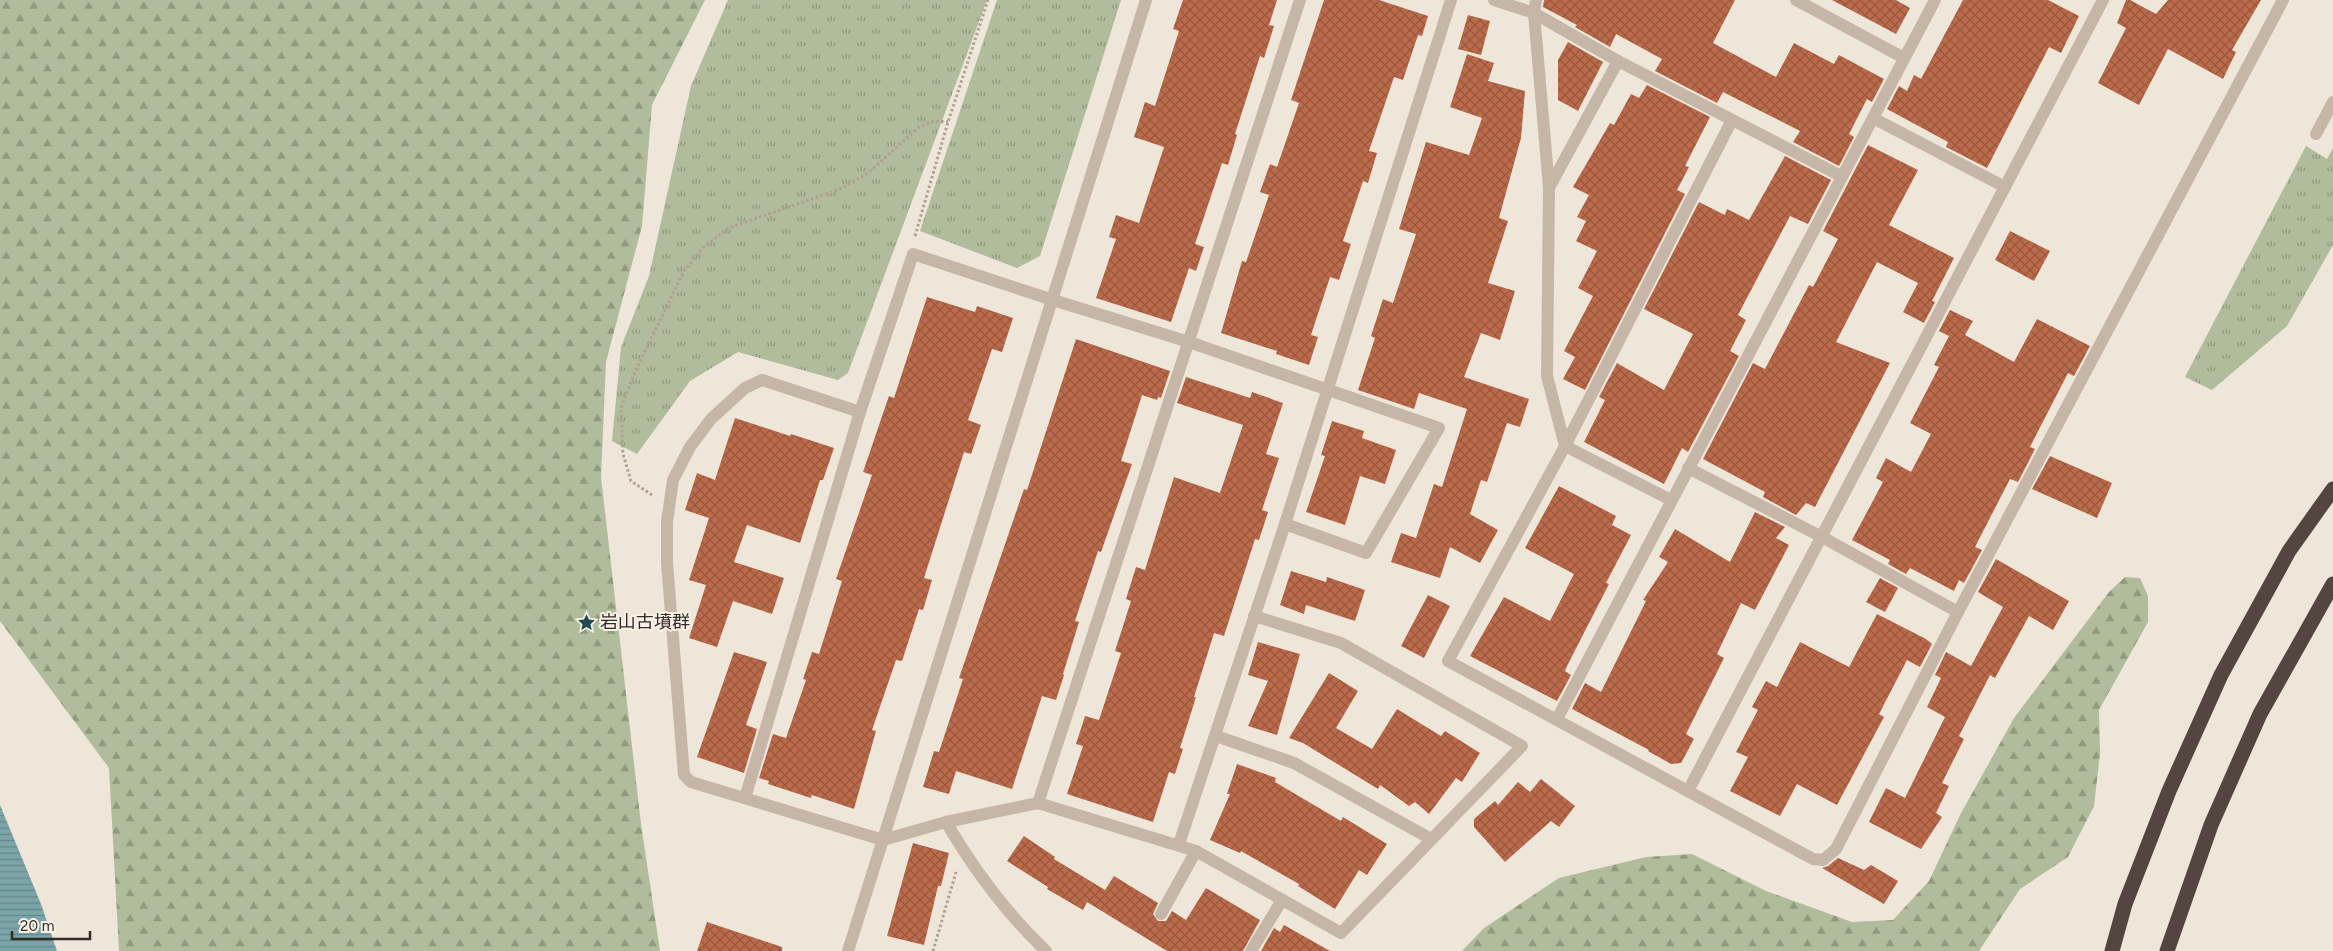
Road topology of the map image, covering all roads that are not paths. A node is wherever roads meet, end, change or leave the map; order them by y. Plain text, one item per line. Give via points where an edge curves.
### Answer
1 (1146, 0) edge
2 (1300, 0) edge
3 (1451, 0) edge
4 (1494, 0) edge
5 (1536, 0) edge
6 (1796, 0) edge
7 (1935, 0) edge
8 (2103, 0) edge
9 (2282, 0) edge
10 (1534, 13) junction
11 (1904, 58) junction
12 (1618, 61) junction
13 (2333, 102) edge
14 (1873, 118) junction
15 (1732, 120) junction
16 (2316, 134) dead end
17 (1841, 176) junction
18 (2005, 187) junction
19 (1548, 188) junction
20 (1053, 300) junction
21 (1189, 342) junction
22 (1326, 389) junction
23 (860, 412) junction
24 (1565, 446) junction
25 (1688, 468) junction
26 (2333, 489) edge
27 (1670, 500) junction
28 (1285, 524) junction
29 (1822, 537) junction
30 (2333, 584) edge
31 (1958, 612) junction
32 (1254, 616) junction
33 (1557, 719) junction
34 (1216, 736) junction
35 (1688, 791) junction
36 (745, 798) junction
37 (1038, 803) junction
38 (946, 822) junction
39 (883, 840) junction
40 (1431, 840) junction
41 (1179, 844) junction
42 (1196, 851) junction
43 (1282, 900) junction
44 (1161, 914) dead end
45 (848, 951) edge
46 (1046, 951) edge
47 (1251, 951) edge
48 (2112, 951) edge
49 (2167, 951) edge

1 - 20 street
2 - 21 street
3 - 22 street
4 - 10 street
5 - 10 street
6 - 11 street
7 - 11 street
8 - 18 street
9 - 31 street
10 - 12 street
10 - 19 street
11 - 14 street
12 - 15 street
12 - 19 street
13 - 16 street
14 - 17 street
14 - 18 street
15 - 17 street
15 - 24 street
17 - 25 street
18 - 29 street
19 - 24 street via 1546,376
20 - 21 street
20 - 23 street via 913,254
20 - 39 street
21 - 22 street
21 - 37 street
22 - 28 street
22 - 28 street via 1439,428 1366,553
23 - 36 street
23 - 36 street via 762,380 745,388 711,419 690,447 673,480 667,563 684,775 691,782
24 - 27 street
24 - 33 street via 1448,661
25 - 27 street
25 - 29 street
26 - 48 highway via 2289,551 2221,675 2169,791 2125,904
27 - 33 street
28 - 32 street
29 - 31 street
29 - 35 street
30 - 49 highway via 2260,714 2211,825
31 - 35 street via 1836,849 1823,860 1814,859
32 - 34 street
32 - 40 street via 1341,643 1522,746
33 - 35 street
34 - 40 street via 1294,763
34 - 41 street
36 - 39 street
37 - 38 street
37 - 41 street
38 - 39 street
38 - 46 street via 989,886
39 - 45 street
40 - 43 street via 1341,933
41 - 42 street
42 - 43 street
42 - 44 street
43 - 47 street

